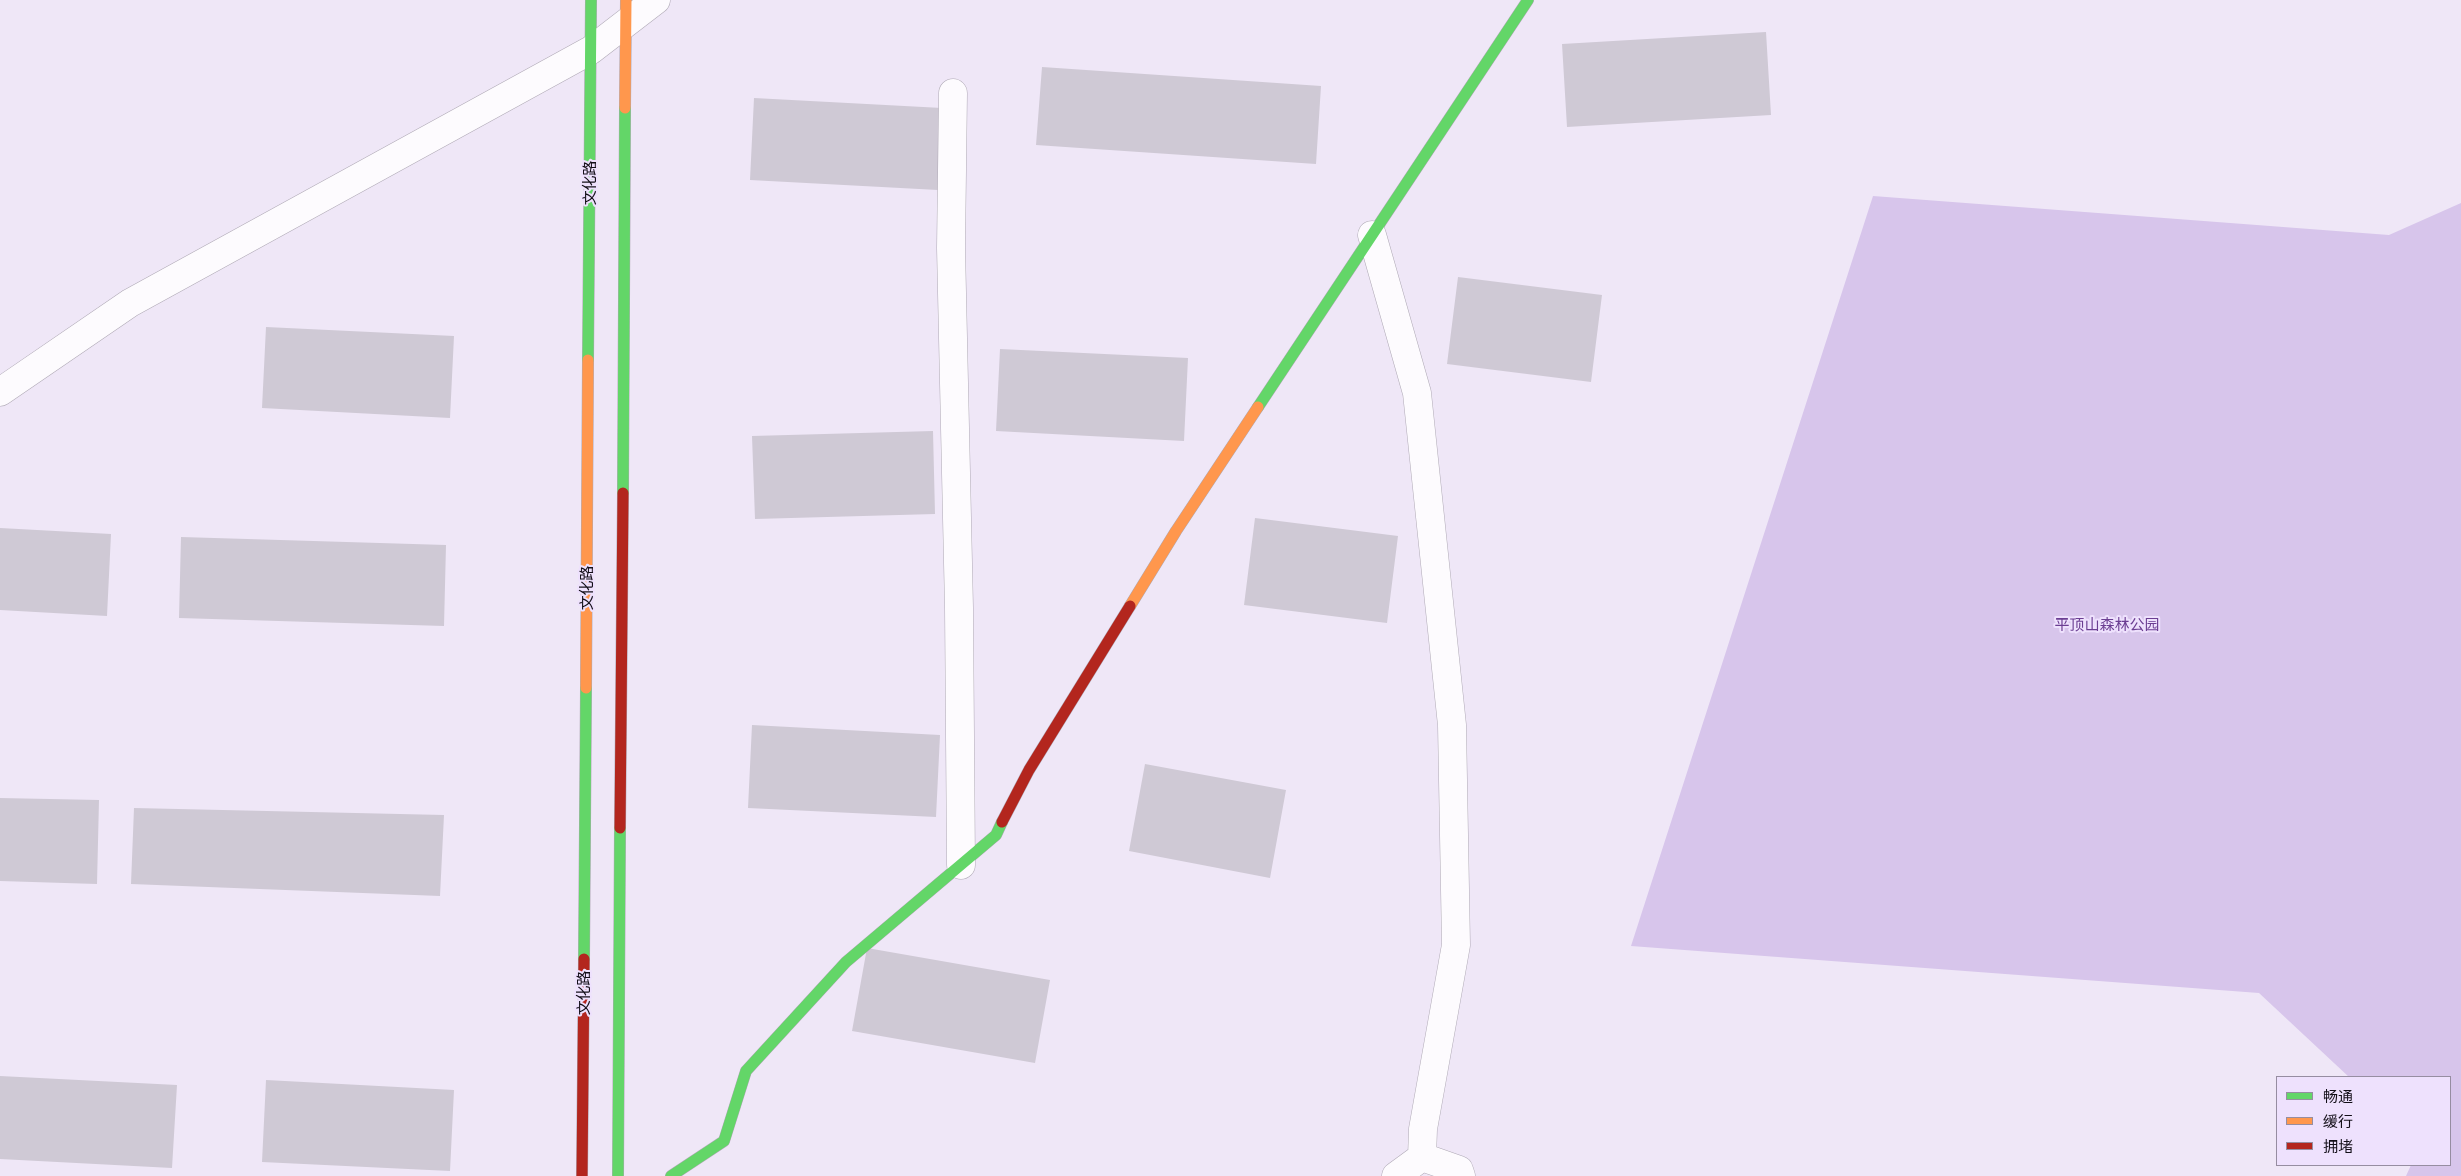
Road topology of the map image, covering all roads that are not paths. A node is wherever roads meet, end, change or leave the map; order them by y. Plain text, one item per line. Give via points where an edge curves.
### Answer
1 (591, 0) edge
2 (656, 0) edge
3 (1528, 0) edge
4 (626, 11) edge
5 (591, 50) junction
6 (953, 93) dead end
7 (1372, 235) junction
8 (0, 392) edge
9 (961, 865) junction
10 (1422, 1157) junction
11 (582, 1176) edge
12 (618, 1176) edge
13 (671, 1176) edge
14 (1396, 1176) edge
15 (1460, 1176) edge

1 - 5 street, 文化路
2 - 4 street
3 - 7 street
4 - 5 street
4 - 12 street
5 - 8 street via 130,303
5 - 11 street, 文化路
6 - 9 street via 951,248
7 - 9 street via 1176,531 1029,770 996,836
7 - 10 street via 1417,393 1452,725 1456,944 1423,1129
9 - 13 street via 846,962 746,1071 724,1141
10 - 14 street
10 - 15 street via 1459,1170

